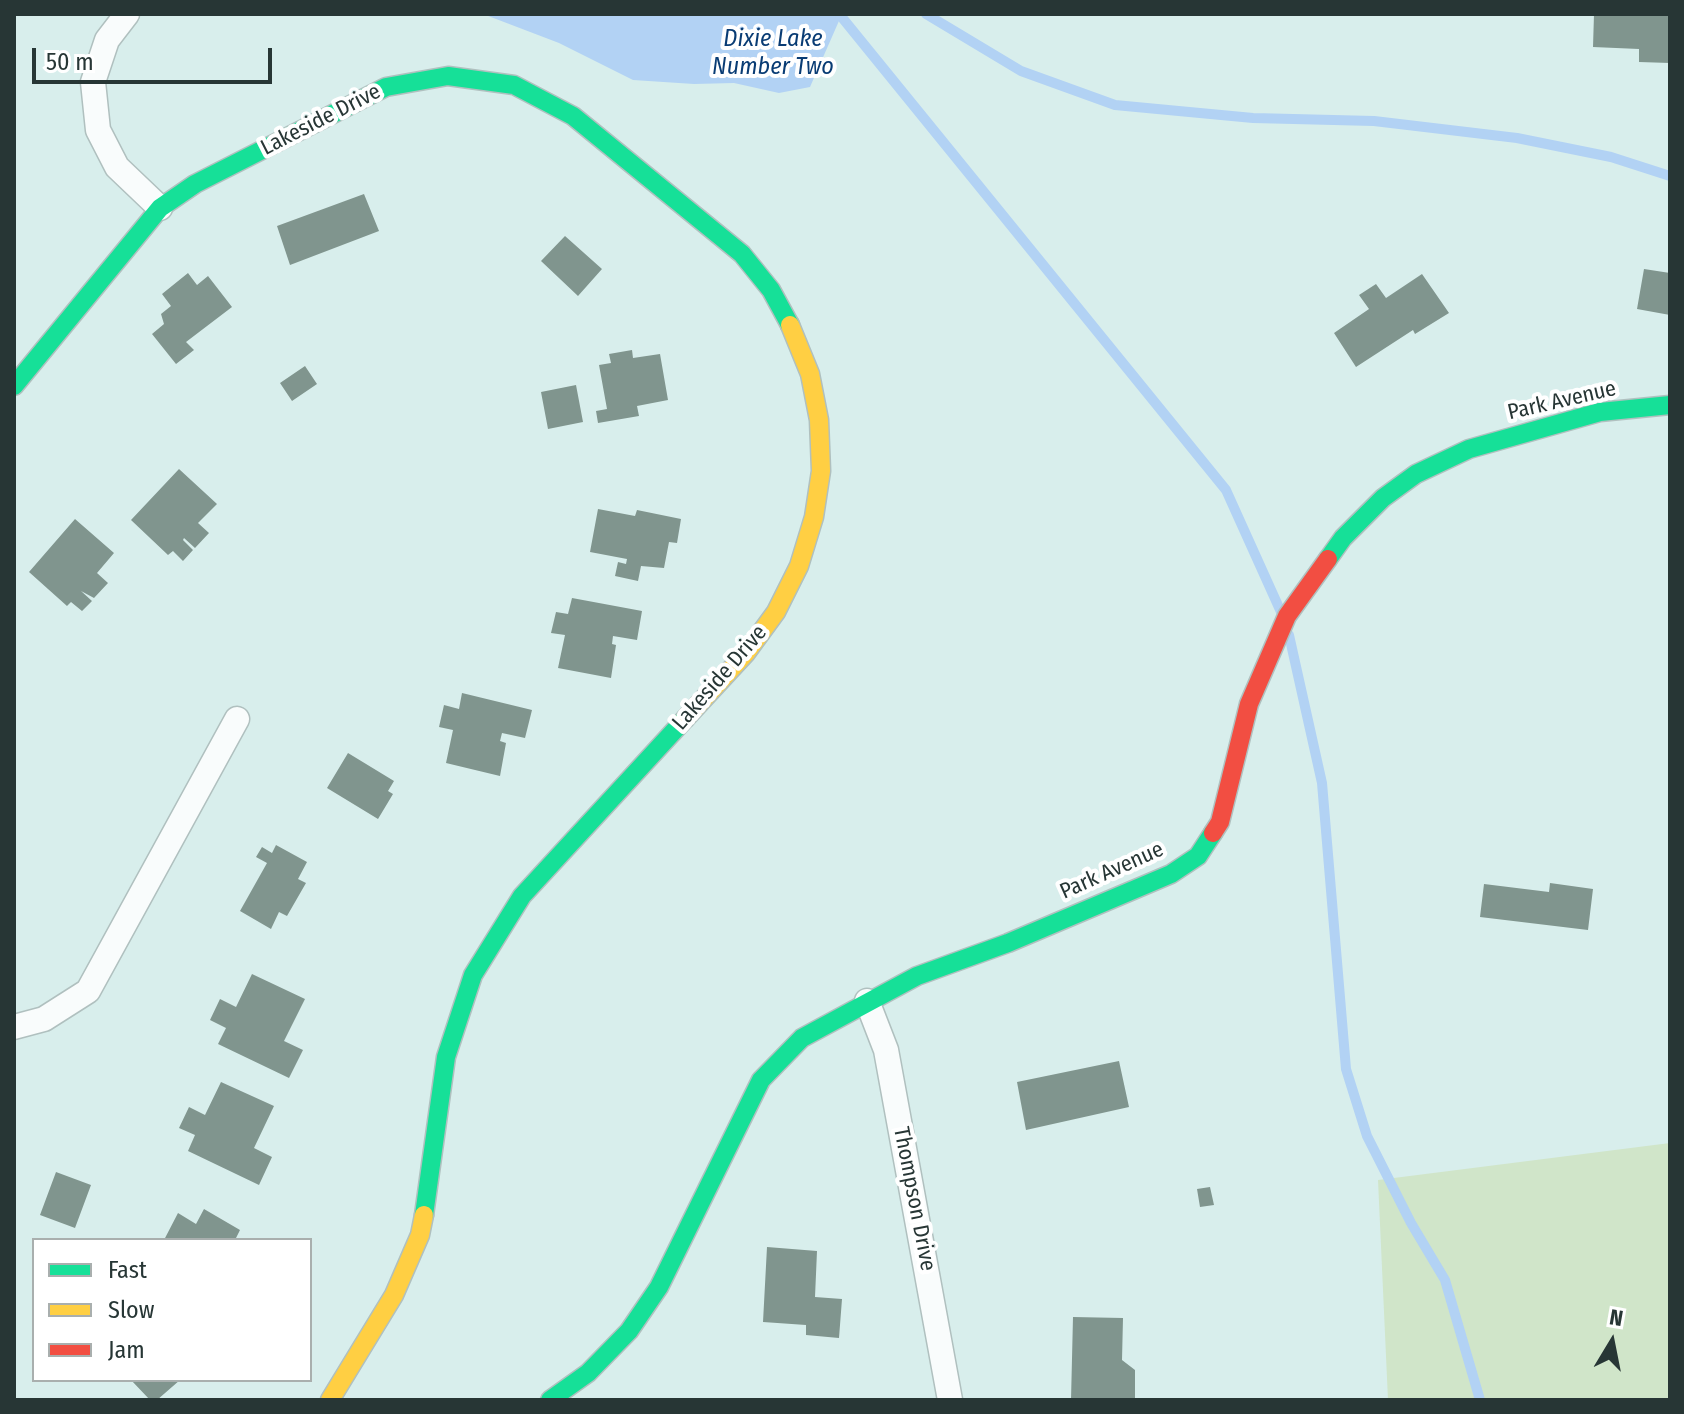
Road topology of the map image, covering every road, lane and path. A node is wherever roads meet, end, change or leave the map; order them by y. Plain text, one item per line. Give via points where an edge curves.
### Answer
1 (127, 14) edge
2 (160, 208) junction
3 (14, 386) edge
4 (1670, 405) edge
5 (237, 719) dead end
6 (867, 1001) junction
7 (14, 1027) edge
8 (330, 1400) edge
9 (550, 1400) edge
10 (950, 1400) edge

1 - 2 street via 107,40 93,82 98,130 117,167
2 - 3 street, Lakeside Drive
2 - 8 street, Lakeside Drive via 195,184 386,87 448,76 514,85 573,116 742,254 771,290 793,331 810,374 819,420 821,471 814,517 799,566 776,612 746,653 522,896 473,975 446,1057 420,1235 394,1295
4 - 6 street, Park Avenue via 1600,412 1469,449 1405,482 1343,538 1287,616 1249,704 1220,822 1198,856 1171,874
5 - 7 street via 88,991 44,1019
6 - 9 street, Park Avenue via 802,1038 761,1080 659,1287 629,1331 588,1373
6 - 10 street, Thompson Drive via 886,1050

